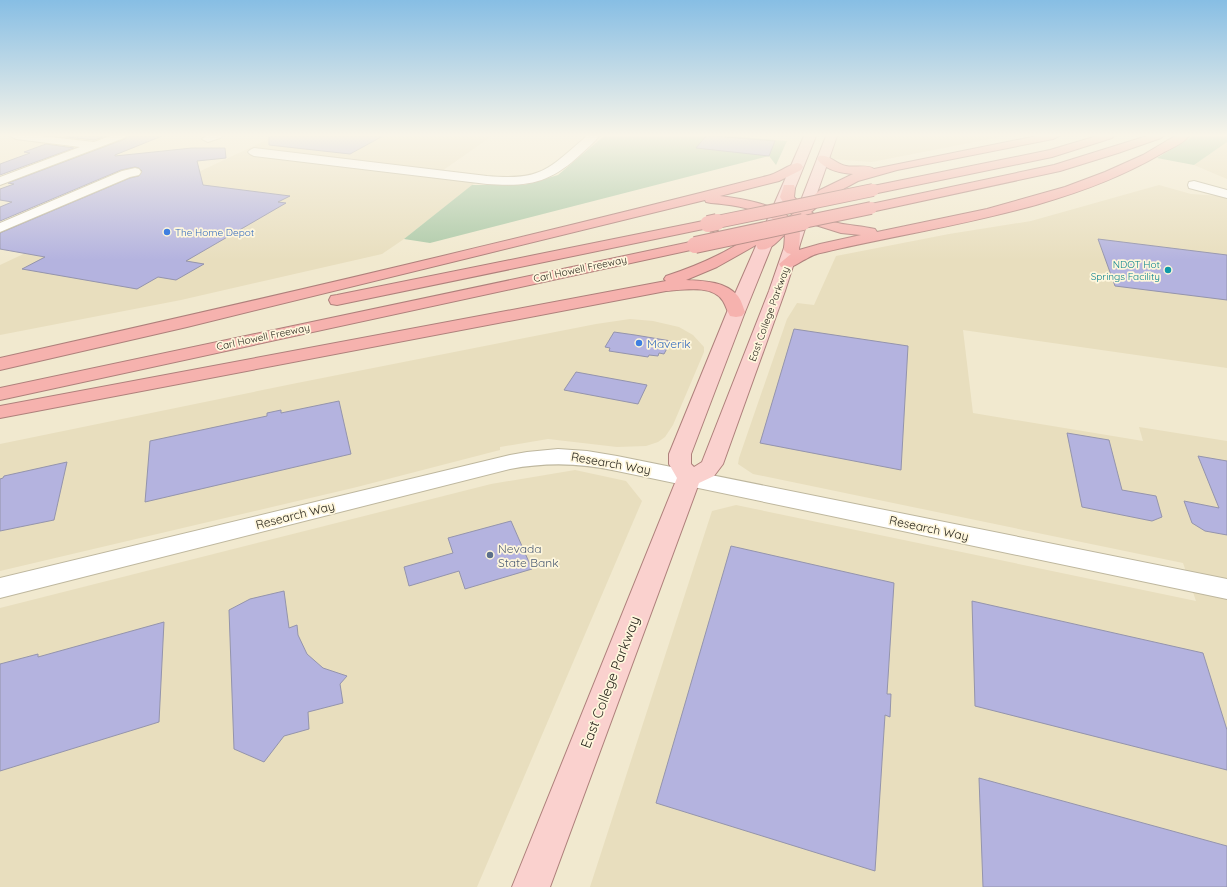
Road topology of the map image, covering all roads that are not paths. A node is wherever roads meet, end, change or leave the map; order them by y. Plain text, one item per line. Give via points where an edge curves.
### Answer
1 (12, 177) edge
2 (118, 177) edge
3 (464, 177) edge
4 (537, 177) edge
5 (776, 177) edge
6 (793, 177) edge
7 (816, 177) edge
8 (857, 177) edge
9 (934, 177) edge
10 (1012, 177) edge
11 (1102, 177) edge
12 (0, 182) edge
13 (1194, 185) dead end
14 (789, 188) junction
15 (812, 190) joint
16 (1227, 194) edge
17 (679, 202) junction
18 (799, 210) junction
19 (7, 211) dead end
20 (31, 215) junction
21 (780, 221) junction
22 (0, 228) edge
23 (901, 231) junction
24 (789, 257) junction
25 (617, 295) junction
26 (736, 312) junction
27 (0, 364) edge
28 (0, 369) edge
29 (0, 394) edge
30 (0, 412) edge
31 (688, 478) junction
32 (0, 588) edge
33 (1227, 590) edge
34 (531, 887) edge

1 - 12 street
2 - 20 street
3 - 4 street via 510,181
5 - 17 highway
6 - 14 main road
7 - 15 main road
8 - 18 highway via 837,186
9 - 28 highway, Carl Howell Freeway, bridge
10 - 29 highway, Carl Howell Freeway, bridge
11 - 23 highway via 983,214
13 - 16 street
14 - 18 highway via 787,197
14 - 21 main road
15 - 18 highway
17 - 21 highway via 713,199 740,202 754,206
17 - 27 highway
18 - 21 highway
18 - 23 highway via 811,219 846,229 873,232
18 - 24 main road, East College Parkway
19 - 20 street
20 - 22 street
21 - 24 highway via 791,228 793,235
21 - 25 highway via 745,246 712,264 673,279
21 - 26 main road via 764,246
23 - 24 highway
24 - 31 main road, East College Parkway via 712,464 706,471
25 - 26 highway via 702,285 728,295 734,303
25 - 30 highway
26 - 31 main road via 680,454 680,464
31 - 32 street, Research Way via 578,456 529,458
31 - 33 street, Research Way
31 - 34 main road, East College Parkway

